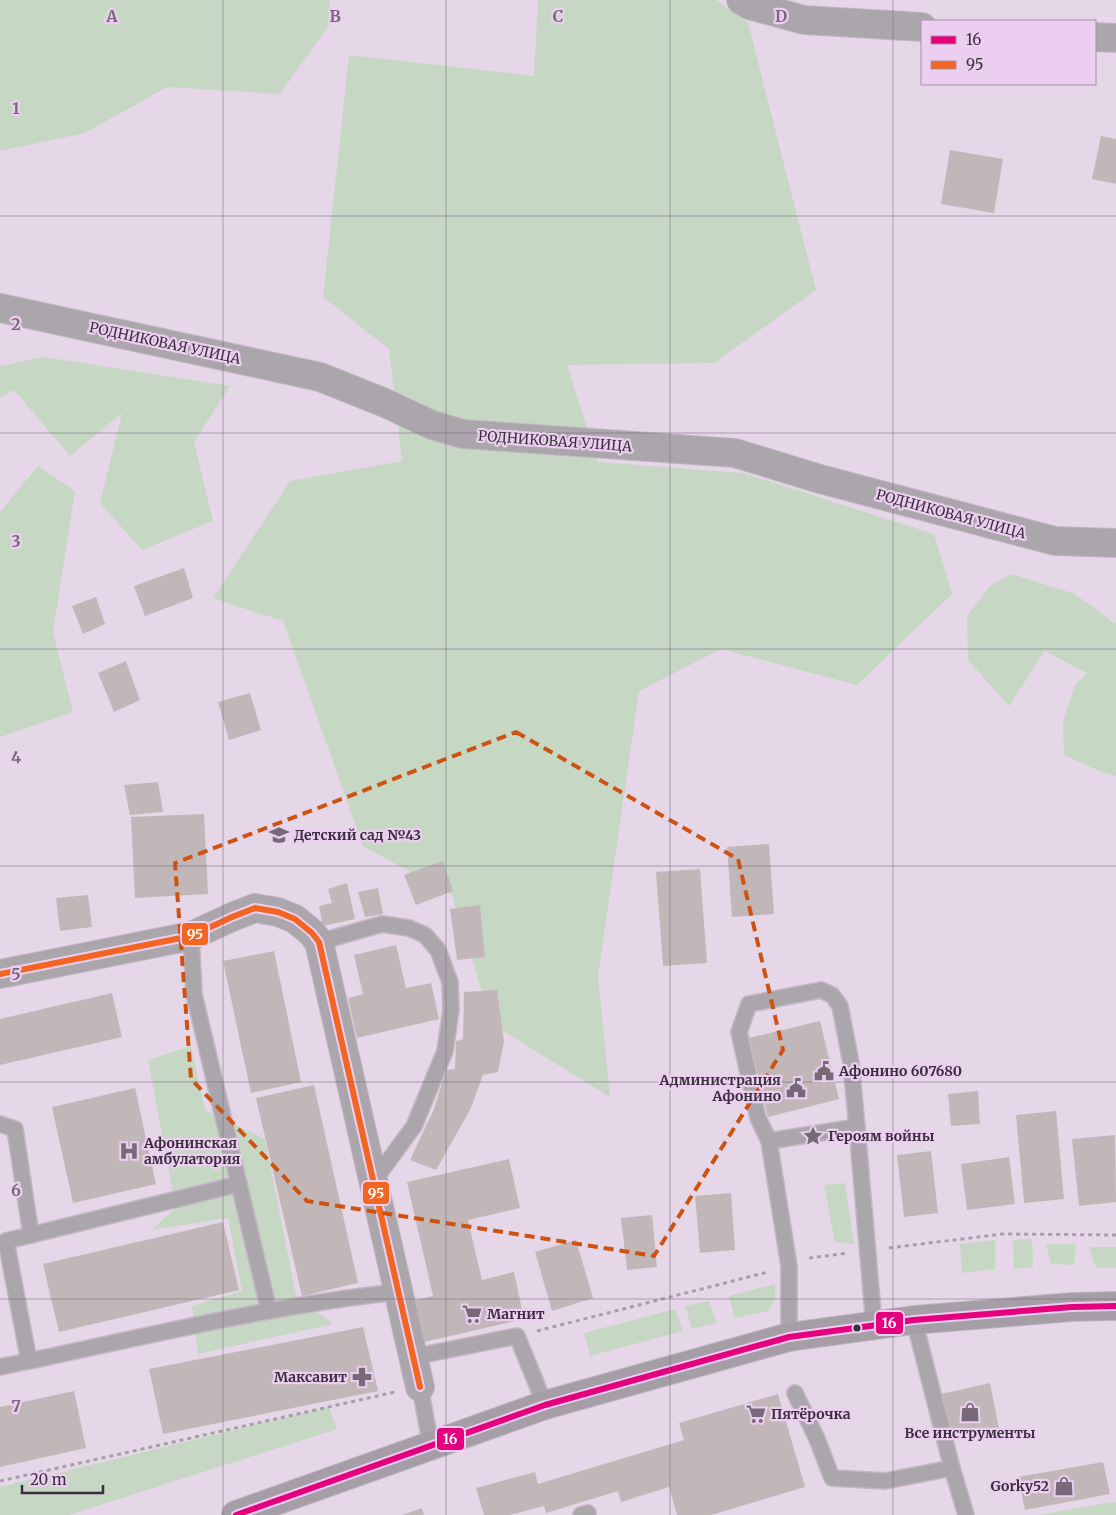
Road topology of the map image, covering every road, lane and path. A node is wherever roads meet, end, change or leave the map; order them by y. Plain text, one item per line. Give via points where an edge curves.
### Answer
1 (741, 0) edge
2 (921, 27) edge
3 (1096, 37) edge
4 (1116, 38) edge
5 (0, 308) edge
6 (1116, 543) edge
7 (191, 936) junction
8 (315, 938) junction
9 (0, 974) edge
10 (0, 1124) edge
11 (857, 1128) junction
12 (769, 1141) junction
13 (373, 1182) junction
14 (239, 1184) junction
15 (31, 1235) junction
16 (1116, 1235) edge
17 (868, 1251) junction
18 (789, 1266) junction
19 (398, 1292) junction
20 (1116, 1306) edge
21 (269, 1311) junction
22 (914, 1320) junction
23 (874, 1326) junction
24 (517, 1336) junction
25 (789, 1337) junction
26 (413, 1357) junction
27 (29, 1361) junction
28 (0, 1367) edge
29 (420, 1387) junction
30 (795, 1393) dead end
31 (545, 1405) junction
32 (431, 1446) junction
33 (952, 1468) junction
34 (0, 1481) edge
35 (238, 1515) edge
36 (966, 1515) edge

1 - 2 street via 748,5 804,20
3 - 4 street
5 - 6 street, РОДНИКОВАЯ УЛИЦА via 320,377 432,425 463,434 735,453 820,480 1055,541
7 - 8 street via 255,908 295,919
7 - 9 street
7 - 14 lane via 194,994
8 - 13 street
8 - 13 lane via 382,924 409,928 425,935 438,950 450,982 451,1010 445,1051 414,1126
10 - 15 lane via 15,1129
11 - 12 lane
11 - 12 lane via 851,1062 840,1006 832,995 821,990 750,1004 739,1032 758,1118
11 - 17 lane
12 - 18 lane
13 - 19 street
14 - 15 lane
14 - 21 lane
15 - 27 lane via 6,1241
16 - 17 path via 1002,1234
17 - 18 path via 806,1258
17 - 23 lane
18 - 24 path
18 - 25 lane
19 - 21 lane
19 - 26 street
20 - 22 main road
21 - 27 lane
22 - 23 main road
22 - 33 lane
23 - 25 main road
24 - 26 lane
24 - 31 lane
25 - 31 main road
26 - 29 street
27 - 28 lane
29 - 32 lane
29 - 34 path
30 - 33 lane via 832,1478 885,1481
31 - 32 main road
32 - 35 main road
33 - 36 lane

